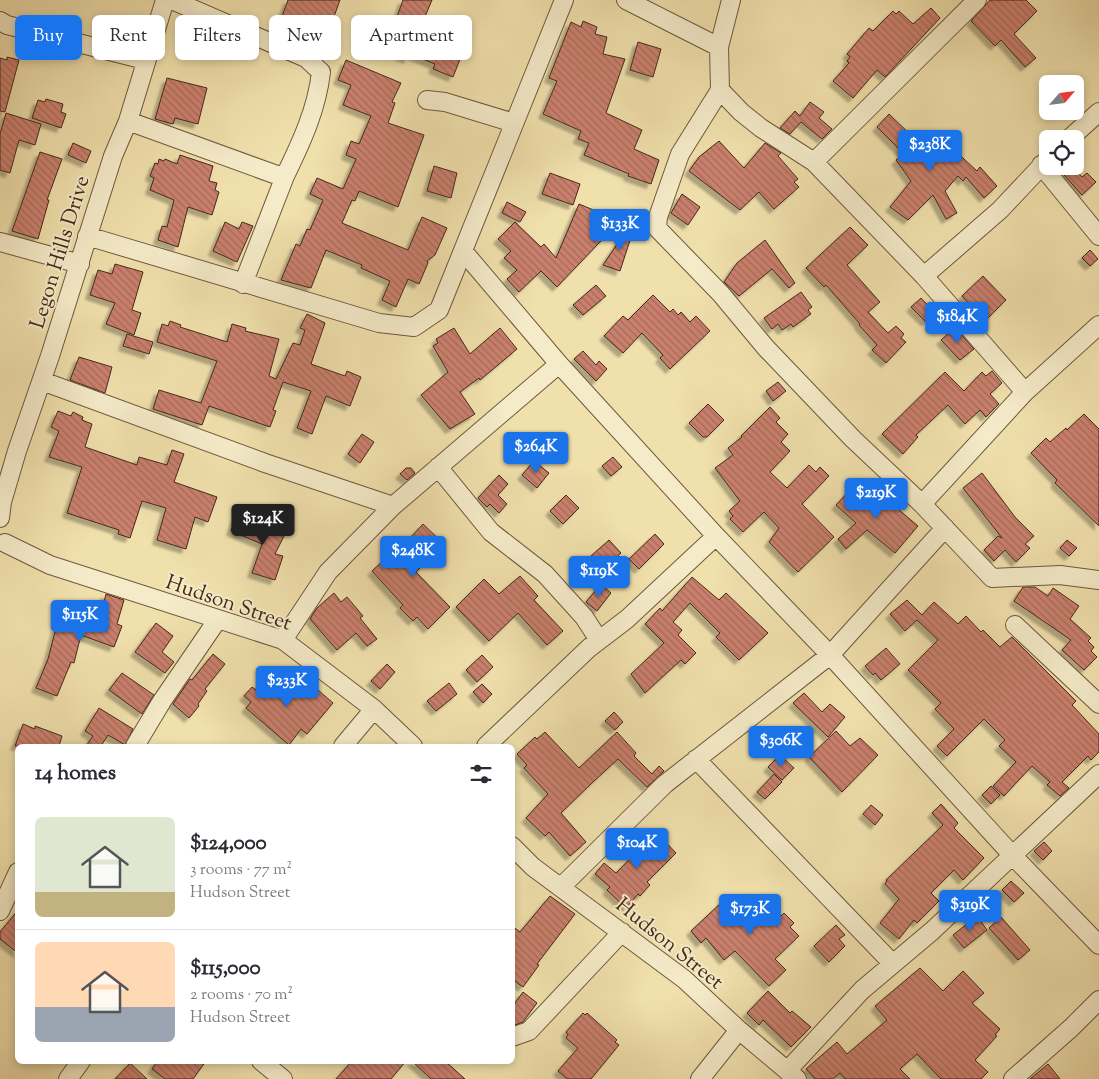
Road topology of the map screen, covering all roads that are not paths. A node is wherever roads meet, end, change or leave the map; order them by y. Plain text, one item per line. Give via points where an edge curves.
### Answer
1 (165, 0) edge
2 (172, 0) edge
3 (564, 0) edge
4 (626, 0) edge
5 (732, 0) edge
6 (977, 0) edge
7 (160, 15) edge
8 (0, 20) edge
9 (92, 47) edge
10 (719, 48) junction
11 (145, 60) edge
12 (720, 90) junction
13 (427, 100) dead end
14 (1099, 112) edge
15 (128, 121) junction
16 (514, 123) junction
17 (1080, 130) edge
18 (814, 162) junction
19 (1039, 167) edge
20 (1054, 175) edge
21 (285, 176) junction
22 (87, 236) junction
23 (1099, 236) edge
24 (0, 242) edge
25 (463, 251) junction
26 (80, 264) junction
27 (924, 276) junction
28 (243, 284) junction
29 (1099, 325) edge
30 (559, 364) junction
31 (42, 382) junction
32 (1025, 392) junction
33 (438, 467) junction
34 (922, 504) junction
35 (393, 506) junction
36 (0, 518) edge
37 (0, 523) edge
38 (944, 528) junction
39 (716, 536) junction
40 (3, 549) edge
41 (1098, 579) edge
42 (218, 619) junction
43 (1015, 624) dead end
44 (282, 640) junction
45 (599, 640) junction
46 (830, 655) junction
47 (1099, 704) edge
48 (374, 709) junction
49 (136, 744) edge
50 (345, 744) edge
51 (411, 744) edge
52 (488, 744) edge
53 (696, 759) junction
54 (1099, 774) edge
55 (515, 849) edge
56 (1013, 856) junction
57 (15, 878) edge
58 (561, 887) junction
59 (0, 911) edge
60 (622, 932) junction
61 (1099, 945) edge
62 (893, 964) junction
63 (1099, 1000) edge
64 (738, 1030) junction
65 (515, 1036) edge
66 (79, 1064) edge
67 (265, 1064) edge
68 (792, 1075) edge
69 (1014, 1078) edge
70 (68, 1079) edge
71 (283, 1079) edge
72 (700, 1079) edge

1 - 7 street, Legon Hills Drive
2 - 21 street via 306,58 322,72 319,92 302,140
3 - 16 street
4 - 10 street
5 - 10 street
6 - 18 street
8 - 9 street via 7,25
10 - 12 street
11 - 15 street, Legon Hills Drive
12 - 18 street via 741,112
12 - 34 street via 680,154 657,228 853,439
13 - 16 street via 452,104
14 - 17 street
15 - 21 street
15 - 22 street, Legon Hills Drive
16 - 25 street
18 - 27 street
19 - 27 street via 1000,210
20 - 23 street
21 - 28 street
22 - 26 street, Legon Hills Drive
22 - 28 street
24 - 26 street
25 - 28 street via 439,310 414,327 379,323
25 - 30 street
26 - 31 street, Legon Hills Drive
27 - 32 street
29 - 32 street
30 - 33 street
30 - 39 street
31 - 35 street
31 - 36 street, Legon Hills Drive via 17,451
32 - 34 street
33 - 35 street
33 - 45 street via 491,532 545,574 584,617
34 - 38 street
35 - 44 street via 328,572
37 - 40 street
38 - 41 street via 992,578 1060,574
38 - 46 street
39 - 45 street via 627,619
39 - 46 street
40 - 42 street, Hudson Street
42 - 44 street, Hudson Street
42 - 49 street
43 - 47 street
44 - 48 street, Hudson Street
45 - 52 street
46 - 53 street
46 - 56 street
48 - 50 street
48 - 51 street, Hudson Street
53 - 58 street via 665,784
53 - 62 street
54 - 56 street
55 - 58 street, Hudson Street
56 - 61 street
56 - 62 street
57 - 59 street
58 - 60 street, Hudson Street
60 - 64 street, Hudson Street via 684,979
60 - 65 street via 529,1031
62 - 68 street via 862,990
63 - 69 street
64 - 68 street, Hudson Street
64 - 72 street
66 - 70 street
67 - 71 street

